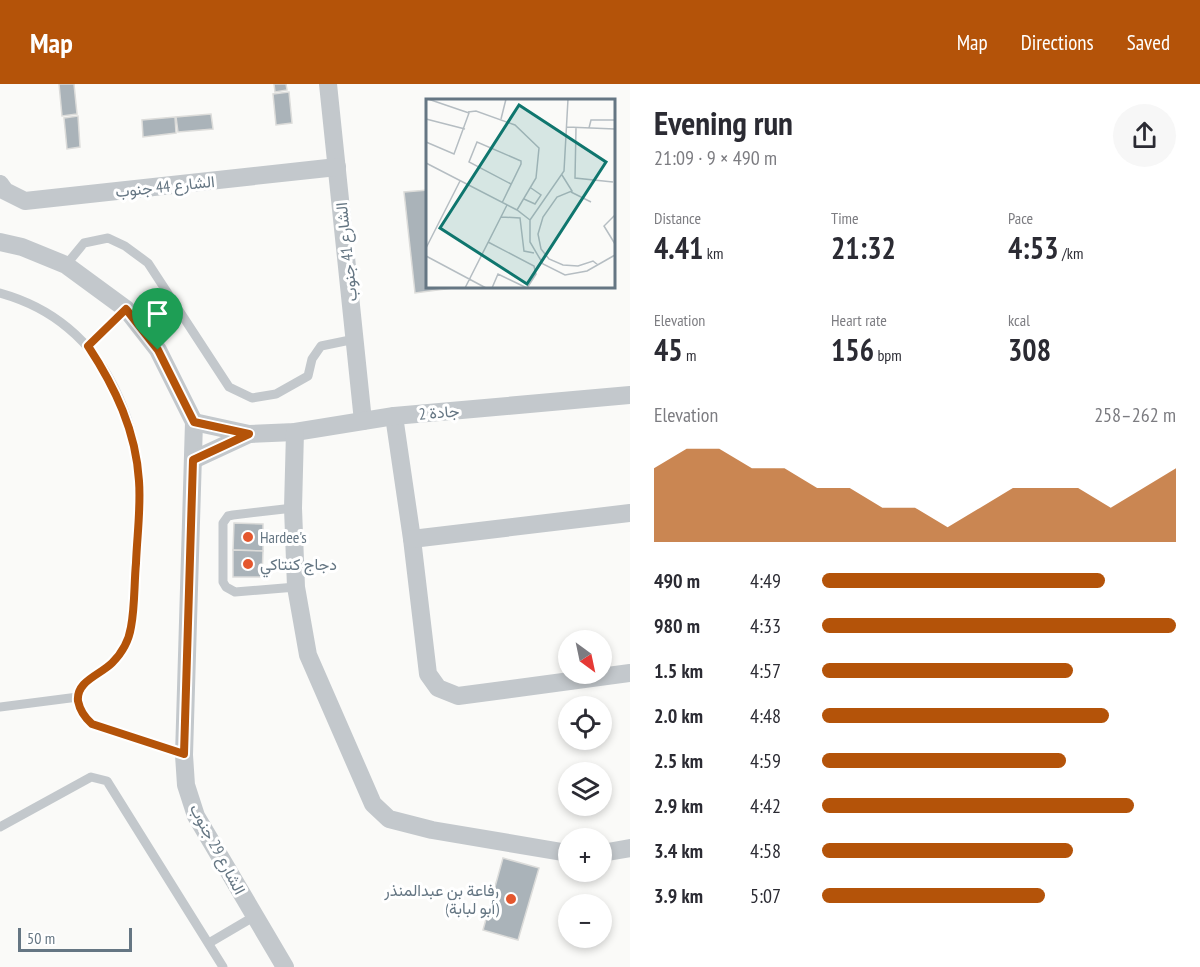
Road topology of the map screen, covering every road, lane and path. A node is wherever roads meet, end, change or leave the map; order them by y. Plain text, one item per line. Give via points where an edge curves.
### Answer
1 (328, 84) edge
2 (337, 167) junction
3 (0, 184) edge
4 (0, 242) edge
5 (66, 265) junction
6 (0, 292) edge
7 (126, 309) junction
8 (355, 339) junction
9 (88, 346) junction
10 (630, 394) edge
11 (394, 416) junction
12 (363, 421) junction
13 (194, 422) junction
14 (295, 432) junction
15 (249, 434) junction
16 (193, 460) junction
17 (293, 508) junction
18 (630, 513) edge
19 (412, 538) junction
20 (296, 587) junction
21 (630, 673) edge
22 (78, 697) junction
23 (0, 707) edge
24 (184, 754) junction
25 (0, 827) edge
26 (630, 848) edge
27 (558, 851) edge
28 (612, 851) edge
29 (255, 916) junction
30 (209, 942) junction
31 (223, 967) edge
32 (285, 967) edge

1 - 2 street, الشارع 41 جنوب
2 - 3 street, الشارع 44 جنوب via 25,201
2 - 8 street, الشارع 41 جنوب
4 - 5 street, الشارع 29 جنوب
5 - 7 street, الشارع 29 جنوب
5 - 8 lane via 84,243 108,238 125,246 148,263 229,387 252,398 276,394 308,376 312,359 321,346
6 - 9 lane via 46,312
7 - 9 lane
7 - 13 street, الشارع 29 جنوب via 158,350
8 - 12 street, الشارع 41 جنوب
9 - 22 lane via 108,377 134,445 139,517 127,640 112,663 81,686
10 - 11 street, جادة 2
11 - 12 street, جادة 2
11 - 19 street
12 - 14 street, جادة 2
13 - 15 street, جادة 2
13 - 16 street, الشارع 29 جنوب
14 - 15 street, جادة 2
14 - 17 street
15 - 16 street, جادة 2
16 - 24 street, الشارع 29 جنوب
17 - 20 street
17 - 20 lane via 225,519 223,582 235,592
18 - 19 street
19 - 21 street via 428,674 438,688 458,696
20 - 27 street via 308,655 373,804 389,819
22 - 23 lane
22 - 24 lane via 79,708 92,724
24 - 29 street, الشارع 29 جنوب via 186,785 196,816
25 - 30 lane via 92,777 107,781
26 - 28 street
29 - 30 lane
29 - 32 street, الشارع 29 جنوب
30 - 31 lane

